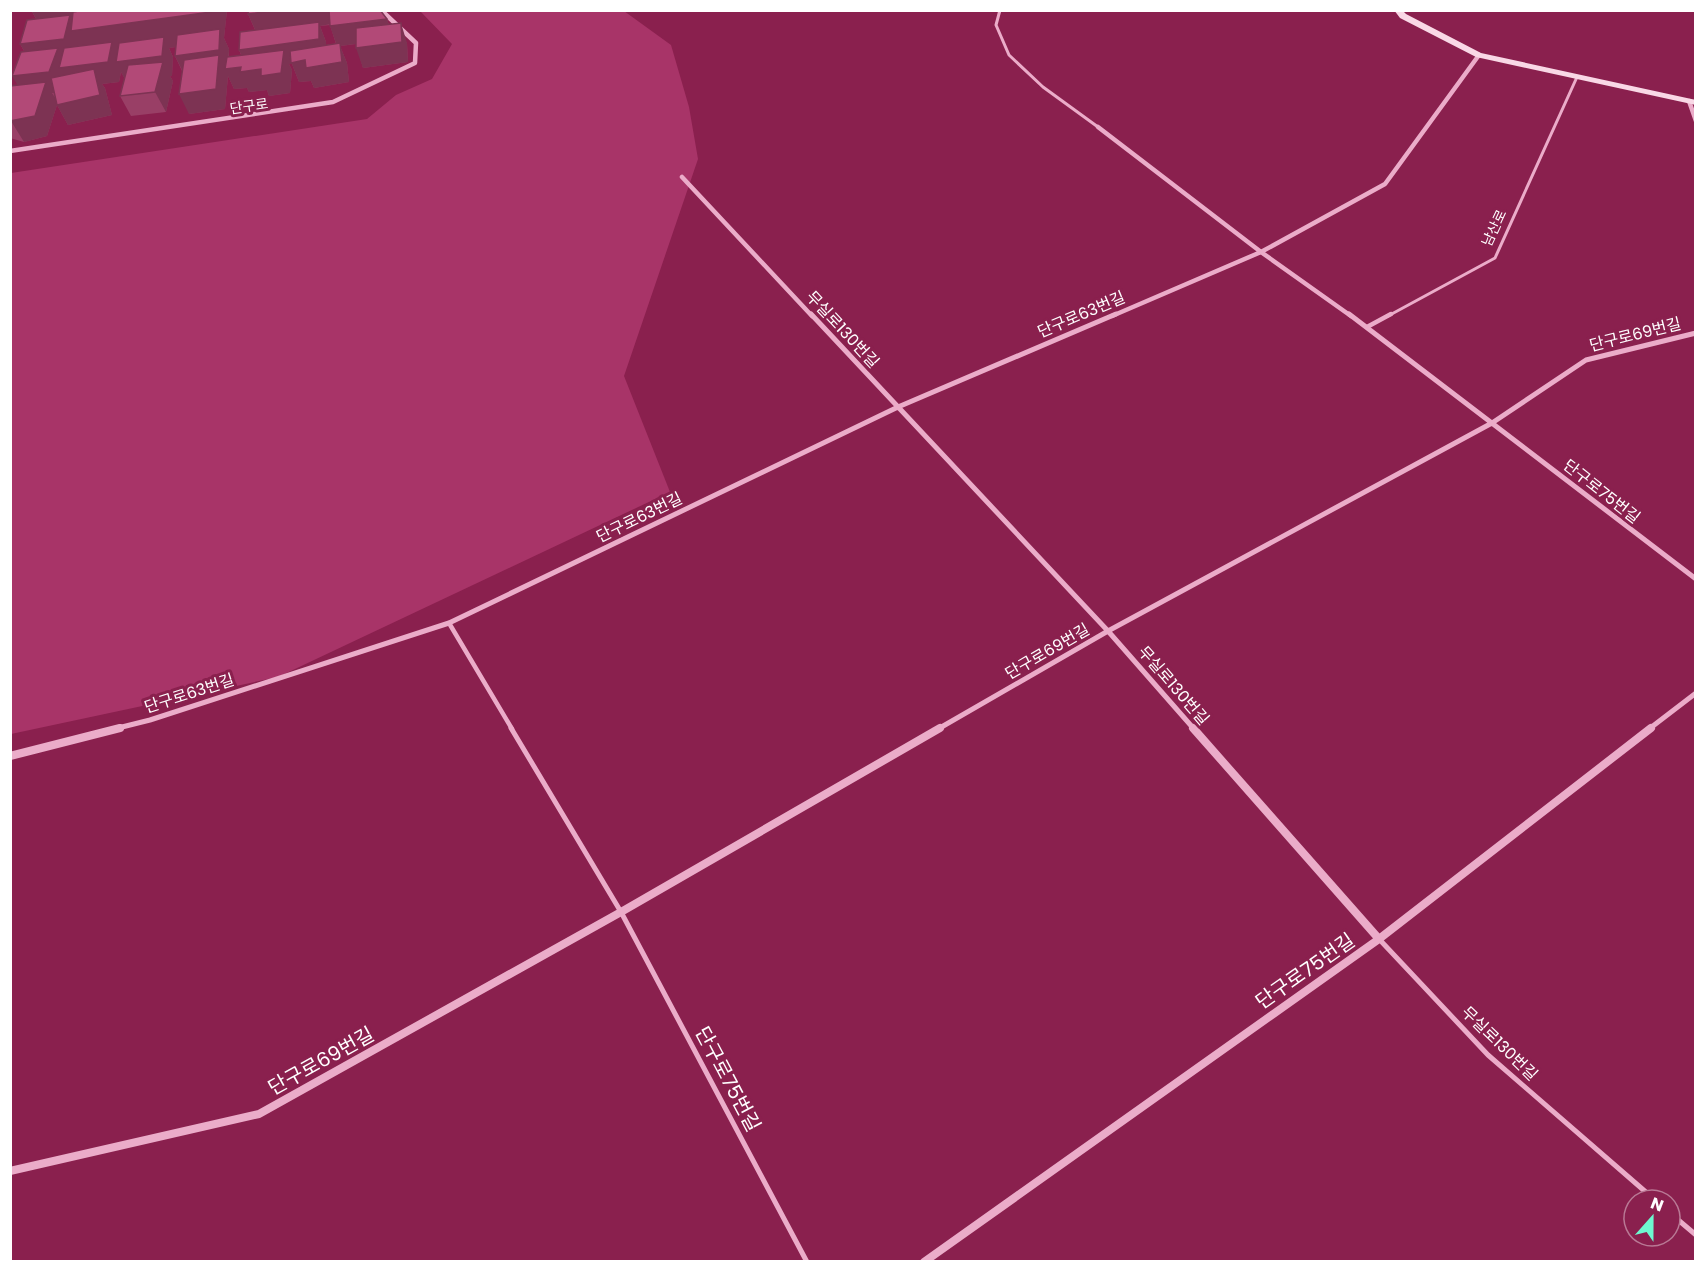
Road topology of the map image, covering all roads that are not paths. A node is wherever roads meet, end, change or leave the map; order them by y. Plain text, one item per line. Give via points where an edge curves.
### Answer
1 (381, 10) edge
2 (1000, 10) edge
3 (1396, 10) edge
4 (1479, 55) junction
5 (1577, 77) junction
6 (1692, 102) edge
7 (1695, 121) edge
8 (1098, 127) joint
9 (10, 151) edge
10 (681, 177) dead end
11 (1261, 252) junction
12 (1367, 327) junction
13 (1695, 333) edge
14 (898, 407) junction
15 (1492, 423) junction
16 (1695, 579) edge
17 (449, 623) junction
18 (1108, 631) junction
19 (1695, 693) edge
20 (10, 756) edge
21 (621, 912) junction
22 (1378, 939) junction
23 (10, 1171) edge
24 (1641, 1188) edge
25 (1682, 1224) edge
26 (1695, 1235) edge
27 (807, 1262) edge
28 (924, 1262) edge

1 - 9 street, 단구로 via 416,43 415,63 333,102
2 - 8 lane via 996,25 1009,55 1043,87
3 - 4 street
4 - 5 street
4 - 11 street, 단구로63번길 via 1385,184
5 - 6 street
5 - 12 lane, 남산로 via 1495,258
6 - 7 street
8 - 11 street
10 - 14 street, 무실로130번길
11 - 12 street
11 - 14 street, 단구로63번길
12 - 15 street
13 - 15 street, 단구로69번길 via 1586,360
14 - 17 street, 단구로63번길
14 - 18 street, 무실로130번길
15 - 16 street, 단구로75번길
15 - 18 street, 단구로69번길
17 - 20 street, 단구로63번길 via 150,720
17 - 21 lane
18 - 21 street, 단구로69번길
18 - 22 street, 무실로130번길
19 - 22 street, 단구로75번길
21 - 23 street, 단구로69번길 via 259,1114
21 - 27 lane, 단구로75번길
22 - 24 lane, 무실로130번길 via 1488,1055
22 - 28 street, 단구로75번길
25 - 26 lane

